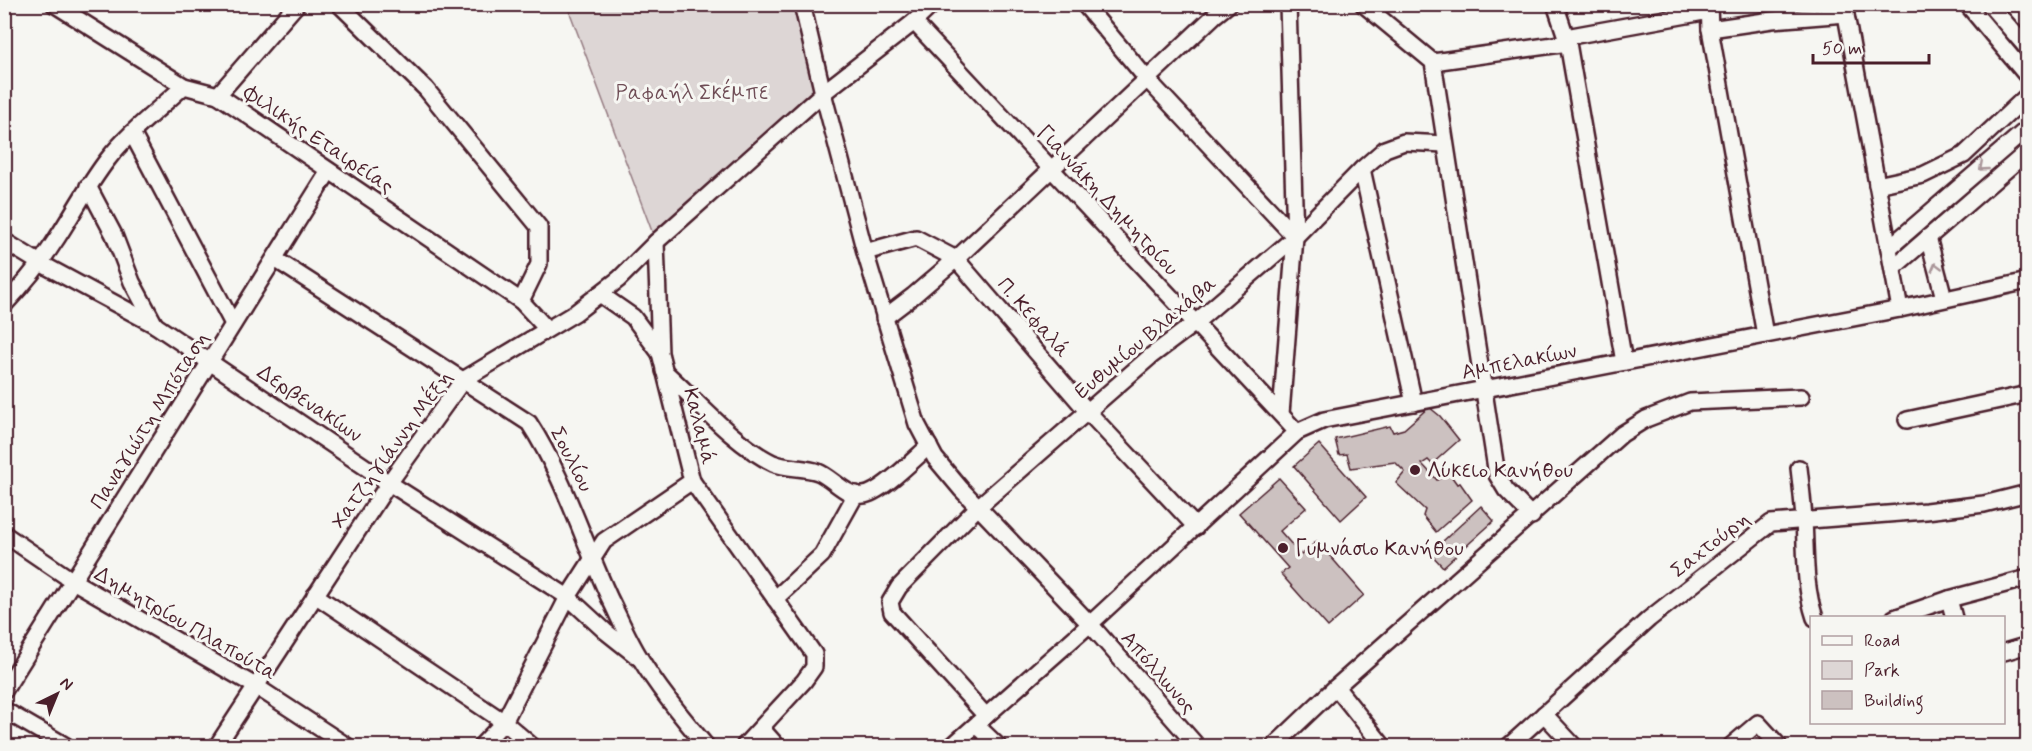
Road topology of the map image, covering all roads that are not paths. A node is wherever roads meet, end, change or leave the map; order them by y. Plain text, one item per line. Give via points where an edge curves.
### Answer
1 (54, 4) edge
2 (297, 4) edge
3 (339, 4) edge
4 (802, 4) edge
5 (933, 4) edge
6 (1084, 4) edge
7 (1229, 4) edge
8 (1288, 4) edge
9 (1363, 4) edge
10 (1556, 4) edge
11 (1967, 4) edge
12 (1989, 4) edge
13 (1709, 8) edge
14 (1845, 9) edge
15 (914, 22) junction
16 (1710, 29) junction
17 (1567, 40) junction
18 (2028, 49) edge
19 (1433, 62) junction
20 (2028, 77) edge
21 (1147, 79) junction
22 (184, 86) junction
23 (823, 93) junction
24 (218, 95) junction
25 (2028, 95) edge
26 (2028, 128) edge
27 (132, 133) junction
28 (1445, 144) junction
29 (2028, 151) edge
30 (1051, 169) junction
31 (1362, 169) junction
32 (329, 171) junction
33 (1877, 185) junction
34 (88, 186) junction
35 (1295, 237) junction
36 (1928, 237) junction
37 (4, 241) edge
38 (656, 242) junction
39 (1890, 248) junction
40 (865, 252) junction
41 (275, 259) junction
42 (956, 259) junction
43 (40, 263) junction
44 (1893, 268) junction
45 (2028, 281) edge
46 (600, 294) junction
47 (1944, 298) junction
48 (521, 301) junction
49 (4, 305) edge
50 (1900, 309) junction
51 (884, 318) junction
52 (1195, 323) junction
53 (233, 324) junction
54 (155, 325) junction
55 (547, 329) junction
56 (1765, 335) junction
57 (660, 353) junction
58 (210, 361) junction
59 (1624, 362) junction
60 (664, 371) junction
61 (463, 380) junction
62 (1482, 390) junction
63 (2028, 394) edge
64 (1801, 397) dead end
65 (1414, 403) junction
66 (1088, 412) junction
67 (1281, 414) junction
68 (1907, 420) dead end
69 (1297, 432) junction
70 (929, 446) junction
71 (1799, 468) dead end
72 (692, 481) junction
73 (389, 483) junction
74 (2028, 493) edge
75 (856, 494) junction
76 (978, 507) junction
77 (1532, 516) junction
78 (1804, 521) junction
79 (1196, 527) junction
80 (4, 534) edge
81 (592, 558) junction
82 (2028, 578) edge
83 (73, 581) junction
84 (315, 595) junction
85 (568, 597) junction
86 (1949, 599) junction
87 (775, 600) junction
88 (1814, 616) edge
89 (1900, 616) edge
90 (1953, 616) edge
91 (1090, 624) junction
92 (2028, 645) edge
93 (2005, 652) edge
94 (639, 658) junction
95 (257, 687) junction
96 (1336, 687) junction
97 (4, 691) edge
98 (4, 710) edge
99 (1544, 714) junction
100 (982, 721) junction
101 (504, 722) junction
102 (760, 728) junction
103 (66, 747) edge
104 (218, 747) edge
105 (347, 747) edge
106 (481, 747) edge
107 (532, 747) edge
108 (705, 747) edge
109 (744, 747) edge
110 (777, 747) edge
111 (952, 747) edge
112 (998, 747) edge
113 (1197, 747) edge
114 (1274, 747) edge
115 (1383, 747) edge
116 (1509, 747) edge
117 (1574, 747) edge
118 (1731, 747) edge
119 (1779, 747) edge

1 - 22 street, Φιλικής Εταιρείας
2 - 24 street
3 - 48 street via 426,89 539,227 539,264
4 - 23 street, Απόλλωνος
5 - 15 street, Χατζηγιάννη Μέξη
6 - 21 street
7 - 21 street
8 - 35 street
9 - 19 street
10 - 17 street
11 - 20 street
12 - 18 street
13 - 16 street
13 - 17 street
14 - 16 street
14 - 33 street
15 - 23 street, Χατζηγιάννη Μέξη
15 - 30 street, Γιαννάκη Δημητρίου
16 - 56 street
17 - 19 street
17 - 59 street
19 - 28 street
21 - 30 street
21 - 35 street
22 - 24 street, Φιλικής Εταιρείας
22 - 27 street
23 - 38 street, Χατζηγιάννη Μέξη
23 - 40 street, Απόλλωνος
24 - 32 street, Φιλικής Εταιρείας
25 - 33 street via 1964,155 1923,175
26 -> 39 street
27 - 34 street
27 - 53 street
28 - 31 street, Ευθυμίου Βλαχάβα via 1404,142 1385,149
28 - 62 street
29 - 36 street
30 - 42 street
30 - 52 street, Γιαννάκη Δημητρίου
31 - 35 street, Ευθυμίου Βλαχάβα
31 - 65 street
32 - 41 street, Παναγιώτη Μπόταση
32 - 48 street, Φιλικής Εταιρείας
33 - 39 street
34 - 43 street
34 - 54 street
35 - 52 street, Ευθυμίου Βλαχάβα
35 - 67 street
36 - 44 street
47 -> 36 street
37 - 43 street, Δερβενακίων
38 - 46 street, Χατζηγιάννη Μέξη
38 - 57 street, Καλαμά
39 - 44 street
40 - 42 street, Π. Κεφαλά via 916,238
40 - 51 street, Απόλλωνος
41 - 53 street, Παναγιώτη Μπόταση
41 - 61 street, Σουλίου
42 - 51 street
42 - 66 street, Π. Κεφαλά
43 - 49 street
43 - 54 street, Δερβενακίων
44 - 50 street
45 - 47 street, Αμπελακίων
46 - 55 street, Χατζηγιάννη Μέξη
46 - 57 street via 633,317
47 - 50 street, Αμπελακίων
48 - 55 street, Φιλικής Εταιρείας
50 - 56 street, Αμπελακίων
51 - 70 street, Απόλλωνος via 917,424
52 - 66 street, Ευθυμίου Βλαχάβα
52 - 67 street, Γιαννάκη Δημητρίου
53 - 58 street, Παναγιώτη Μπόταση
54 - 58 street, Δερβενακίων
55 - 61 street, Χατζηγιάννη Μέξη
56 - 59 street, Αμπελακίων
57 - 60 street, Καλαμά
58 - 73 street, Δερβενακίων
58 - 83 street, Παναγιώτη Μπόταση
59 - 62 street, Αμπελακίων
60 - 72 street, Καλαμά
60 - 75 street via 758,454 775,464 820,473
61 - 73 street, Χατζηγιάννη Μέξη
61 - 81 street, Σουλίου via 529,423 574,508
62 - 65 street, Αμπελακίων
62 - 77 street via 1497,476
63 - 68 street
64 - 77 street via 1690,402 1646,419 1622,434
65 - 69 street, Αμπελακίων via 1324,420
66 - 76 street, Ευθυμίου Βλαχάβα
66 - 79 street, Π. Κεφαλά
67 - 69 street, Γιαννάκη Δημητρίου
69 - 79 street, Αμπελακίων
70 - 75 street via 874,491
70 - 76 street, Απόλλωνος
71 - 78 street
72 - 81 street via 604,541
72 - 87 street, Καλαμά
73 - 84 street, Χατζηγιάννη Μέξη
73 - 85 street, Δερβενακίων
74 - 78 street, Σαχτούρη via 1984,504
75 - 87 street via 822,555
76 - 91 street, Απόλλωνος
76 - 100 street, Ευθυμίου Βλαχάβα via 899,587 890,602 892,612
77 - 96 street
78 - 88 street via 1805,573
78 - 99 street, Σαχτούρη via 1771,523 1649,619
79 - 91 street, Αμπελακίων
80 - 83 street, Δημητρίου Πλαπούτα
81 - 85 street
81 - 94 street, Σουλίου
82 - 86 street
83 - 95 street, Δημητρίου Πλαπούτα
83 - 97 street, Παναγιώτη Μπόταση
84 - 95 street, Χατζηγιάννη Μέξη
84 - 101 street
85 - 94 street, Δερβενακίων
85 - 101 street
86 - 89 street
86 - 90 street
87 - 102 street, Καλαμά via 814,654 814,666
91 - 100 street, Αμπελακίων
91 - 113 street, Απόλλωνος
92 - 93 street
94 - 108 street, Σουλίου
95 - 104 street, Χατζηγιάννη Μέξη
95 - 105 street, Δημητρίου Πλαπούτα
96 - 114 street
96 - 115 street
98 - 103 street
99 - 116 street, Σαχτούρη
99 - 117 street
100 - 111 street, Αμπελακίων
100 - 112 street
101 - 106 street
101 - 107 street
102 - 109 street
102 - 110 street
118 - 119 street via 1758,723

